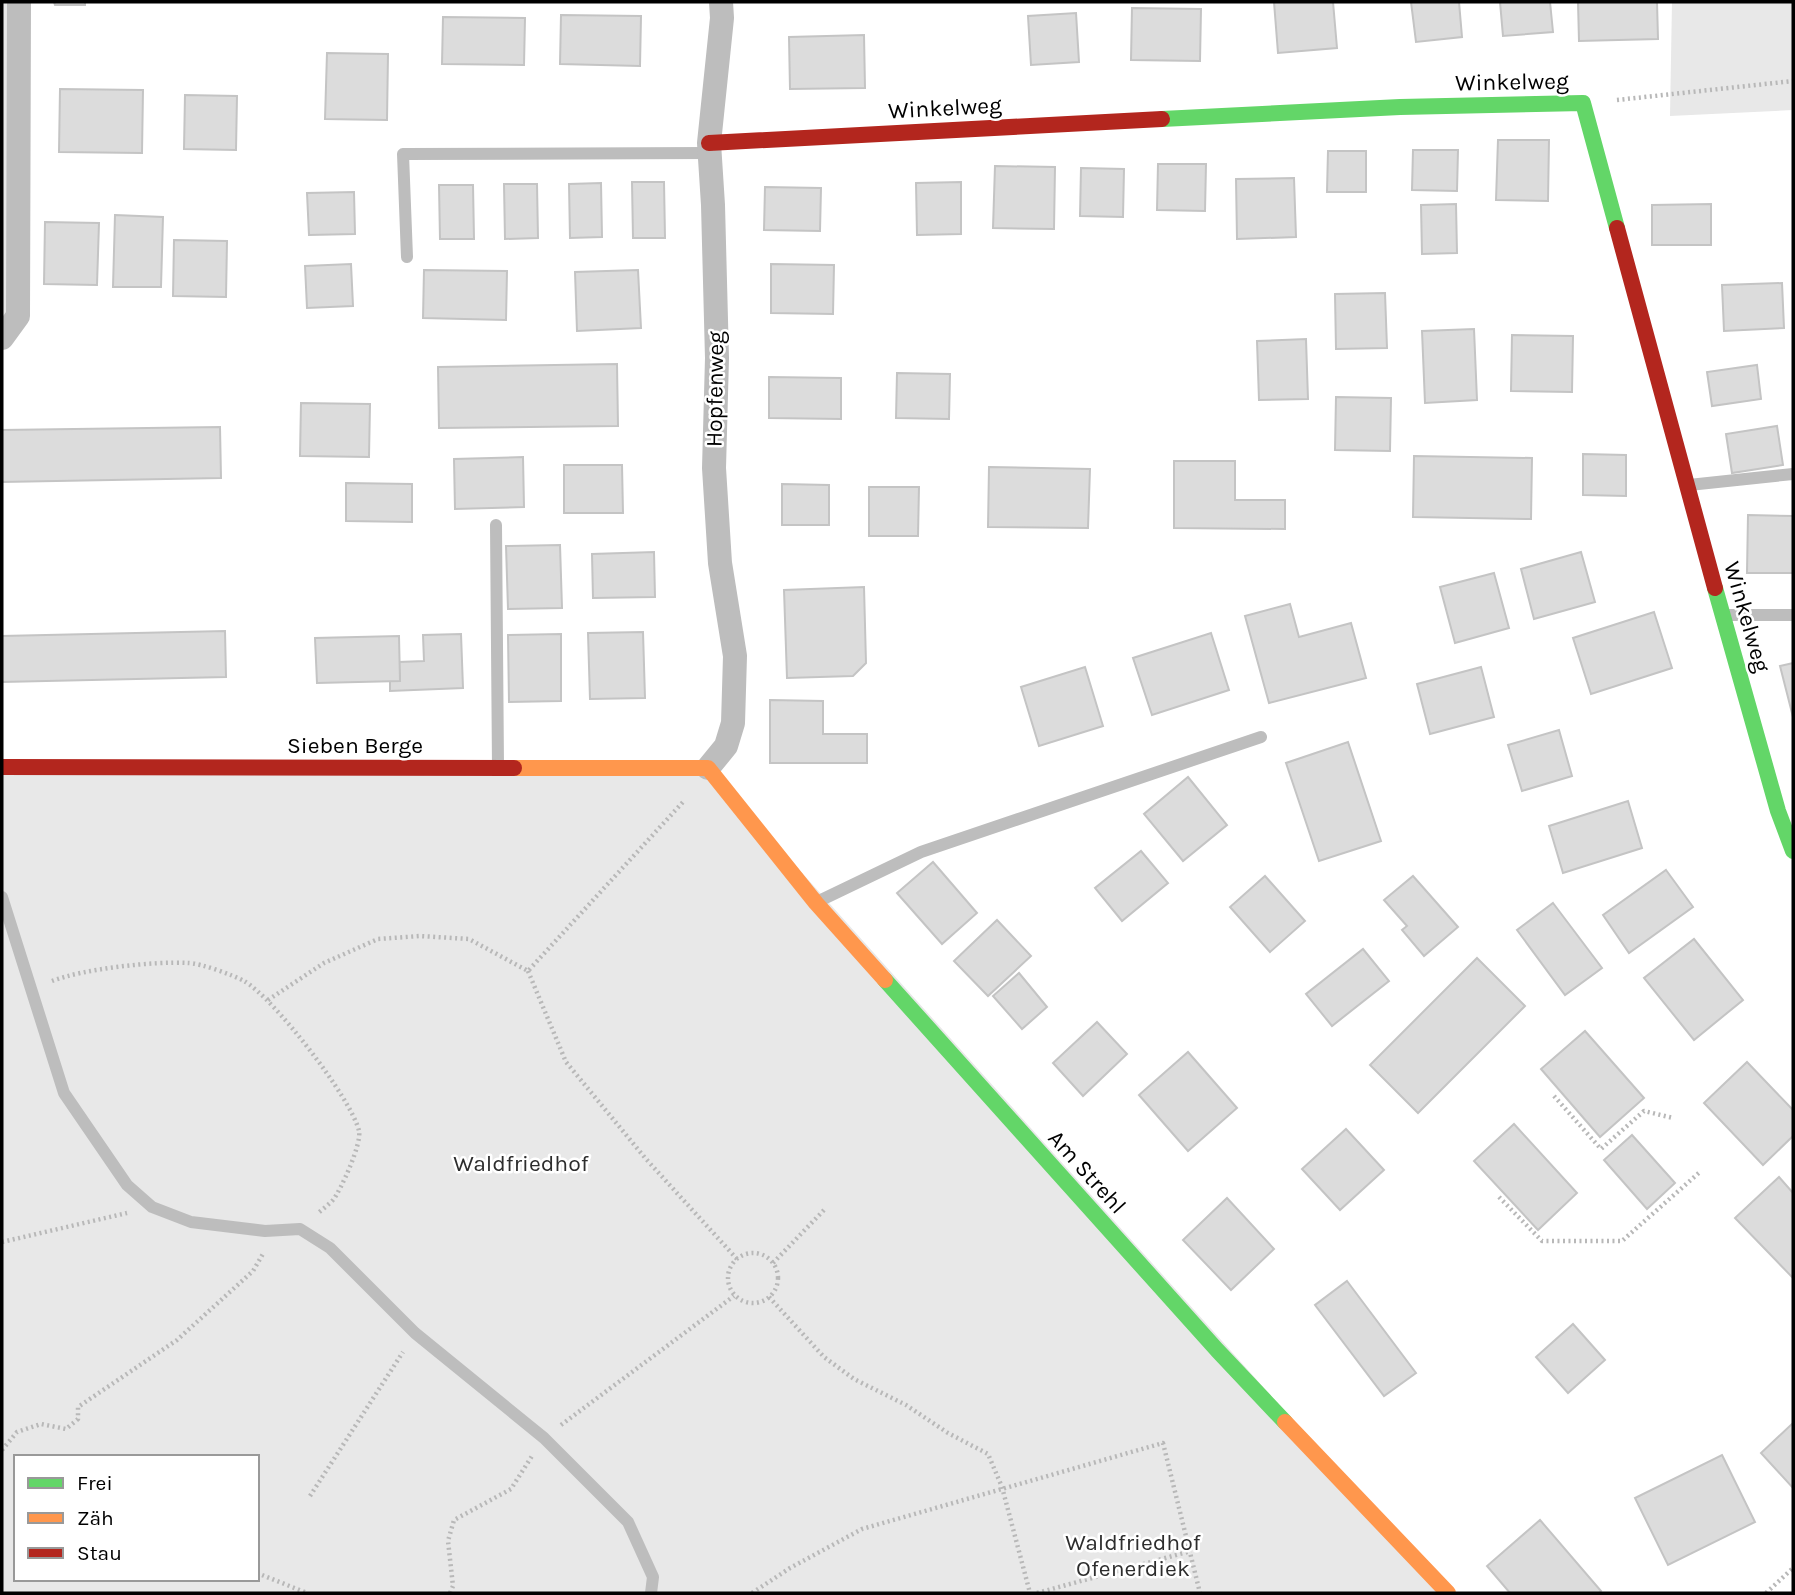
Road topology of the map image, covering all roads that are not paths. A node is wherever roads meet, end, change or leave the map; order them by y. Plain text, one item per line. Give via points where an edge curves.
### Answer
1 (19, 2) edge
2 (721, 2) edge
3 (709, 148) junction
4 (407, 257) dead end
5 (2, 338) edge
6 (1793, 474) edge
7 (1687, 485) junction
8 (496, 525) dead end
9 (1722, 615) junction
10 (1793, 615) edge
11 (1261, 737) dead end
12 (2, 767) edge
13 (498, 767) junction
14 (708, 768) junction
15 (1793, 850) edge
16 (2, 897) edge
17 (816, 903) junction
18 (651, 1593) edge
19 (1448, 1593) edge

1 - 5 street via 18,316
2 - 3 street, Hopfenweg
3 - 4 lane via 403,154
3 - 7 street, Winkelweg via 1400,107 1583,103
3 - 14 street, Hopfenweg via 717,358 714,468 720,563 735,656 733,723 726,746
6 - 7 lane
7 - 9 street, Winkelweg
8 - 13 lane
9 - 10 lane
9 - 15 street, Winkelweg
11 - 17 lane via 921,852
12 - 13 street, Sieben Berge
13 - 14 street, Sieben Berge
14 - 17 street, Am Strehl
16 - 18 lane via 64,1093 127,1185 152,1207 191,1222 265,1231 300,1229 330,1248 415,1333 544,1438 628,1522 653,1577
17 - 19 street, Am Strehl via 1217,1350

